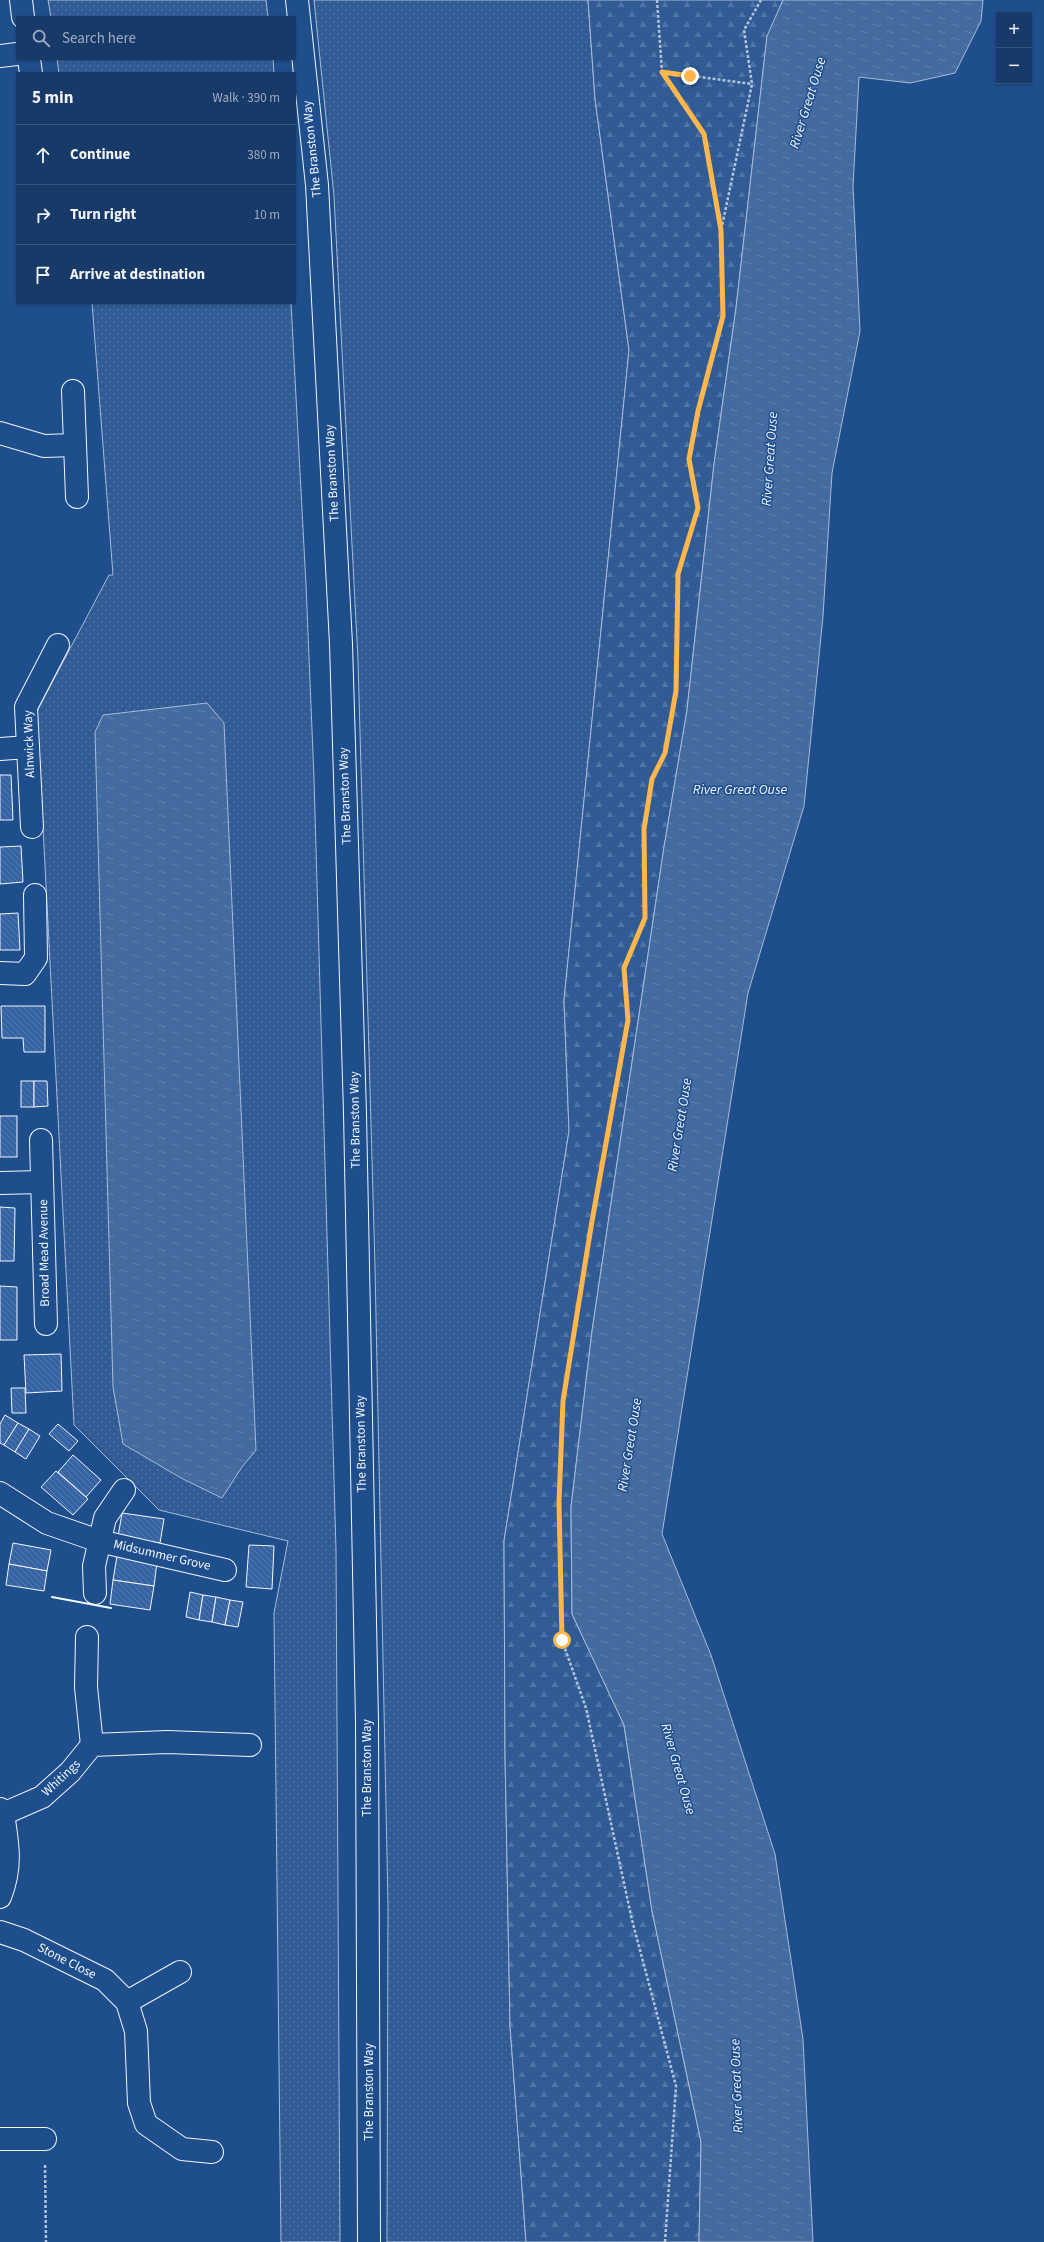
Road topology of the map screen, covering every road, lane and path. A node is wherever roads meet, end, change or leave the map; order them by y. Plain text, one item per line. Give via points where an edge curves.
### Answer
1 (21, 0) edge
2 (297, 0) edge
3 (657, 0) edge
4 (761, 0) edge
5 (23, 16) edge
6 (16, 54) edge
7 (0, 56) edge
8 (29, 60) edge
9 (32, 72) edge
10 (662, 72) junction
11 (752, 84) junction
12 (721, 230) junction
13 (73, 391) dead end
14 (0, 433) edge
15 (75, 445) junction
16 (77, 497) dead end
17 (58, 644) dead end
18 (28, 747) junction
19 (0, 749) edge
20 (32, 827) dead end
21 (35, 895) dead end
22 (0, 973) edge
23 (41, 1140) dead end
24 (42, 1182) junction
25 (0, 1183) edge
26 (46, 1324) dead end
27 (124, 1490) dead end
28 (0, 1494) edge
29 (99, 1541) junction
30 (225, 1570) dead end
31 (94, 1593) dead end
32 (88, 1637) dead end
33 (92, 1745) junction
34 (250, 1745) dead end
35 (2, 1812) edge
36 (0, 1897) edge
37 (0, 1932) edge
38 (180, 1972) dead end
39 (127, 2002) junction
40 (0, 2139) edge
41 (45, 2139) joint
42 (212, 2152) dead end
43 (46, 2242) edge
44 (369, 2242) edge
45 (665, 2242) edge

1 - 5 main road
2 - 44 main road, The Branston Way via 317,185 341,652 355,1113 367,1722
3 - 10 path
4 - 11 path via 744,30
6 - 7 main road
8 - 9 main road
10 - 11 path
10 - 12 path via 704,134
11 - 12 path
12 - 45 path via 723,316 698,411 689,459 698,508 678,574 676,691 665,753 652,779 644,829 645,918 624,968 628,1020 563,1401 559,1502 562,1640 586,1708 632,1920 676,2086
13 - 15 main road
14 - 15 main road via 44,446
15 - 16 main road
17 - 18 main road, Alnwick Way via 26,707
18 - 19 main road
18 - 20 main road, Alnwick Way
21 - 22 main road via 36,958 25,974
23 - 24 main road, Broad Mead Avenue
24 - 25 main road, Broad Mead Avenue
24 - 26 main road, Broad Mead Avenue
27 - 29 main road, Midsummer Grove via 105,1518
28 - 29 main road, Midsummer Grove via 47,1523
29 - 30 main road, Midsummer Grove
29 - 31 main road, Midsummer Grove via 94,1566
32 - 33 main road via 86,1687
33 - 34 main road via 167,1742
33 - 35 main road, Whitings via 70,1772 42,1797
35 - 36 main road via 8,1847 7,1879
37 - 39 main road, Stone Close via 24,1940 105,1980
38 - 39 main road
39 - 42 main road, Stone Close via 136,2031 139,2103 146,2124 182,2149
40 - 41 main road
41 - 43 path

